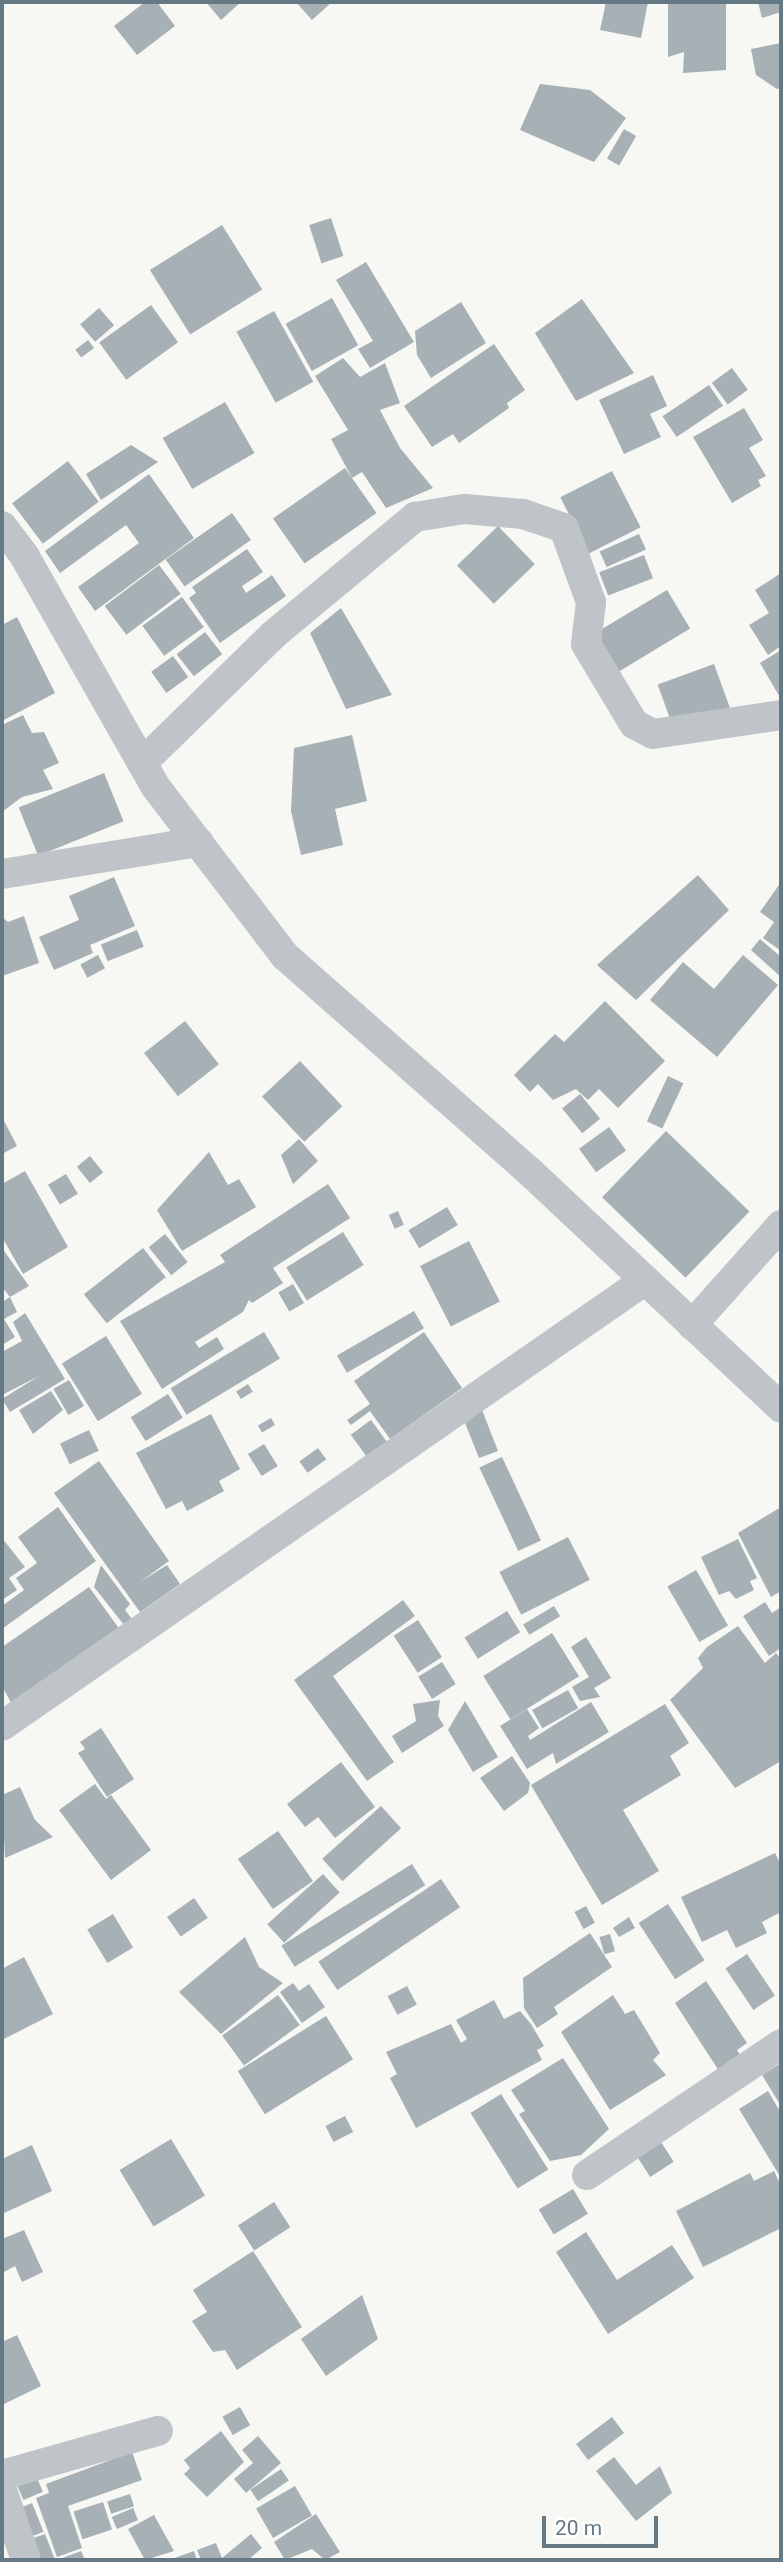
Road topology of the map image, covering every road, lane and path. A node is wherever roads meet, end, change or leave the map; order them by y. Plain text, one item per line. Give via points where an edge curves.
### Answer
1 (2, 526) edge
2 (781, 715) edge
3 (142, 763) junction
4 (198, 842) junction
5 (2, 874) edge
6 (781, 1225) edge
7 (643, 1281) junction
8 (692, 1325) junction
9 (781, 1408) edge
10 (3, 1721) edge
11 (781, 2044) edge
12 (587, 2175) dead end
13 (158, 2431) dead end
14 (2, 2475) edge
15 (2, 2490) edge
16 (26, 2560) edge

1 - 3 street via 25,556
2 - 3 street via 653,734 634,724 586,644 591,602 564,528 523,514 464,509 415,517 273,635
3 - 4 street
4 - 5 street
4 - 7 street via 285,956
6 - 8 street
7 - 8 street
7 - 10 street
8 - 9 street
11 - 12 street
13 - 14 street
15 - 16 street

